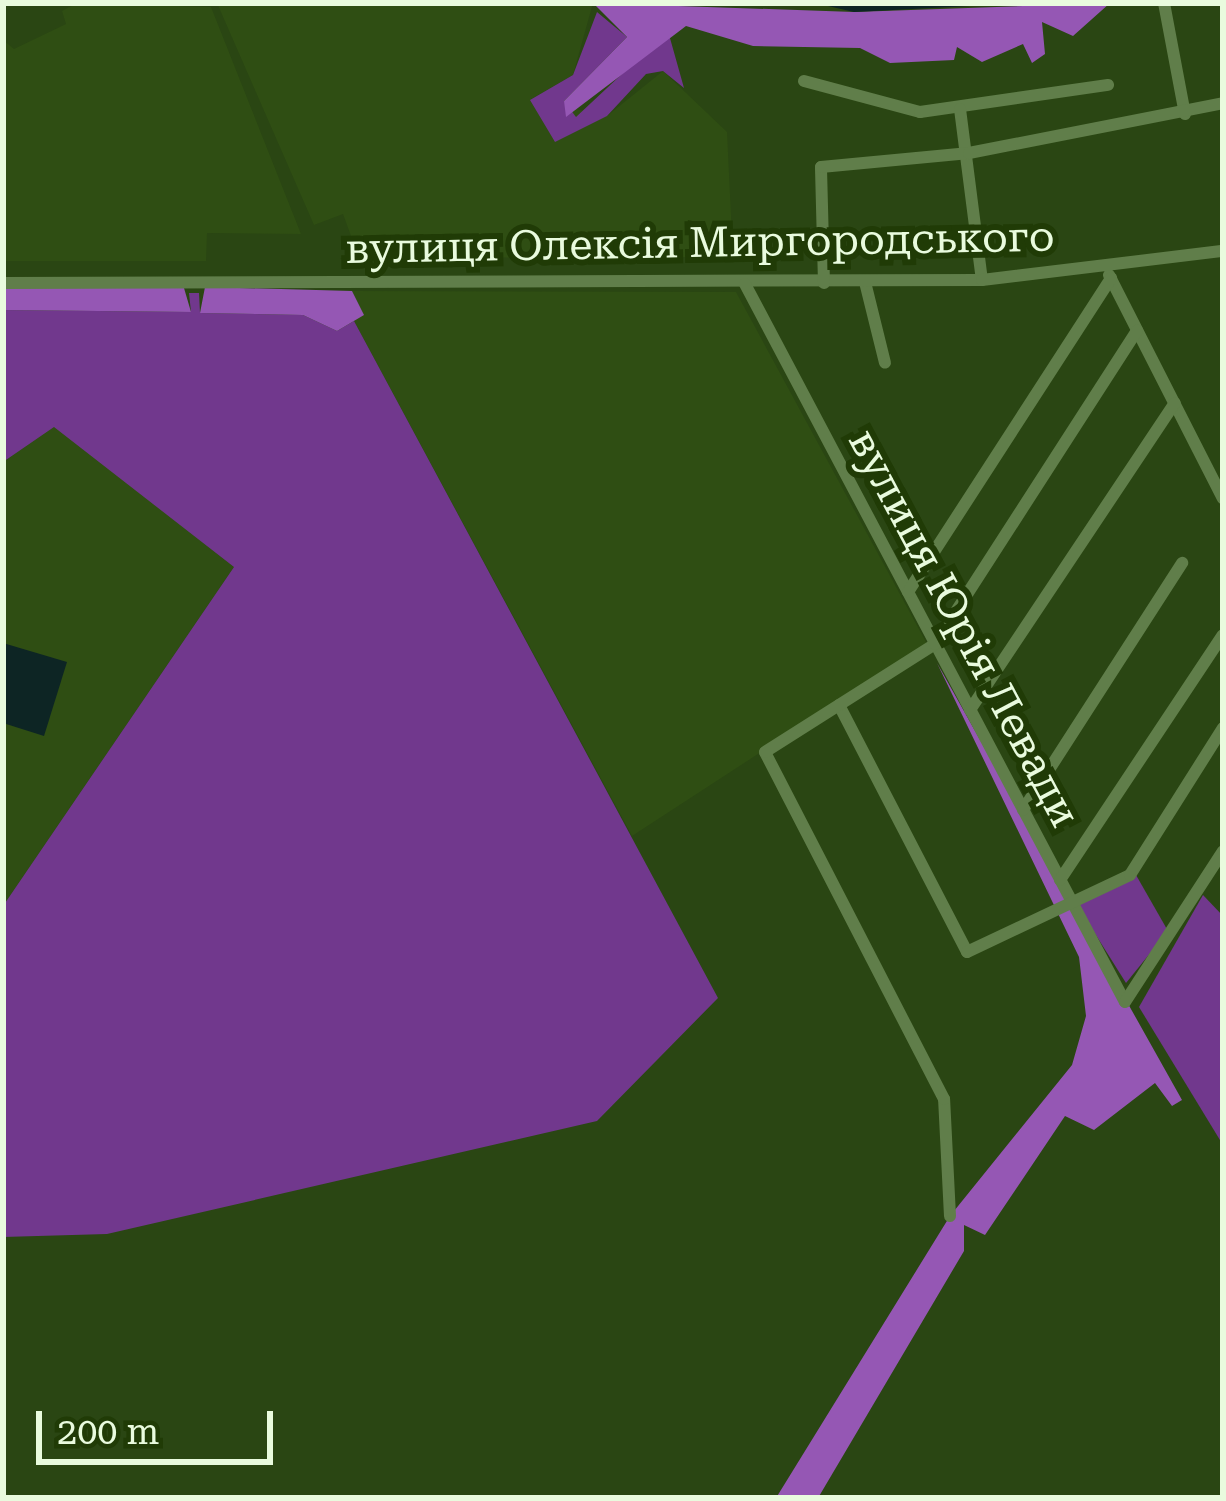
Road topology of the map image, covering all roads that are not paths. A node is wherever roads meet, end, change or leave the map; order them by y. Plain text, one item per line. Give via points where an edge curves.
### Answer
1 (1164, 3) edge
2 (804, 81) dead end
3 (1108, 85) dead end
4 (1223, 104) edge
5 (960, 109) junction
6 (1185, 114) junction
7 (969, 153) junction
8 (1223, 251) edge
9 (1108, 272) junction
10 (982, 280) junction
11 (865, 282) junction
12 (3, 283) edge
13 (824, 283) junction
14 (745, 284) junction
15 (1137, 330) junction
16 (885, 363) dead end
17 (1175, 403) junction
18 (1223, 499) edge
19 (1182, 563) dead end
20 (908, 592) junction
21 (1223, 635) edge
22 (935, 644) junction
23 (839, 705) junction
24 (970, 710) junction
25 (1223, 728) edge
26 (1023, 810) junction
27 (1223, 851) edge
28 (1060, 880) junction
29 (1072, 903) junction
30 (950, 1216) dead end

1 - 6 street
2 - 5 street via 920,112
3 - 5 street
4 - 6 street
5 - 7 street
6 - 7 street
7 - 10 street
7 - 13 street via 821,167
8 - 9 street, вулиця Олексія Миргородського
9 - 10 street, вулиця Олексія Миргородського
9 - 15 street
9 - 20 street
10 - 11 street, вулиця Олексія Миргородського
11 - 13 street, вулиця Олексія Миргородського
11 - 16 street
12 - 14 street, вулиця Олексія Миргородського
13 - 14 street, вулиця Олексія Миргородського
14 - 20 street, вулиця Юрія Левади
15 - 17 street
15 - 22 street
17 - 18 street
17 - 24 street
19 - 26 street
20 - 22 street, вулиця Юрія Левади
21 - 28 street
22 - 23 street
22 - 24 street, вулиця Юрія Левади
23 - 29 street via 967,952
23 - 30 street via 765,752 944,1099
24 - 26 street, вулиця Юрія Левади
25 - 29 street via 1139,865
26 - 28 street, вулиця Юрія Левади
27 - 29 street, вулиця Юрія Левади via 1125,1002
28 - 29 street, вулиця Юрія Левади

